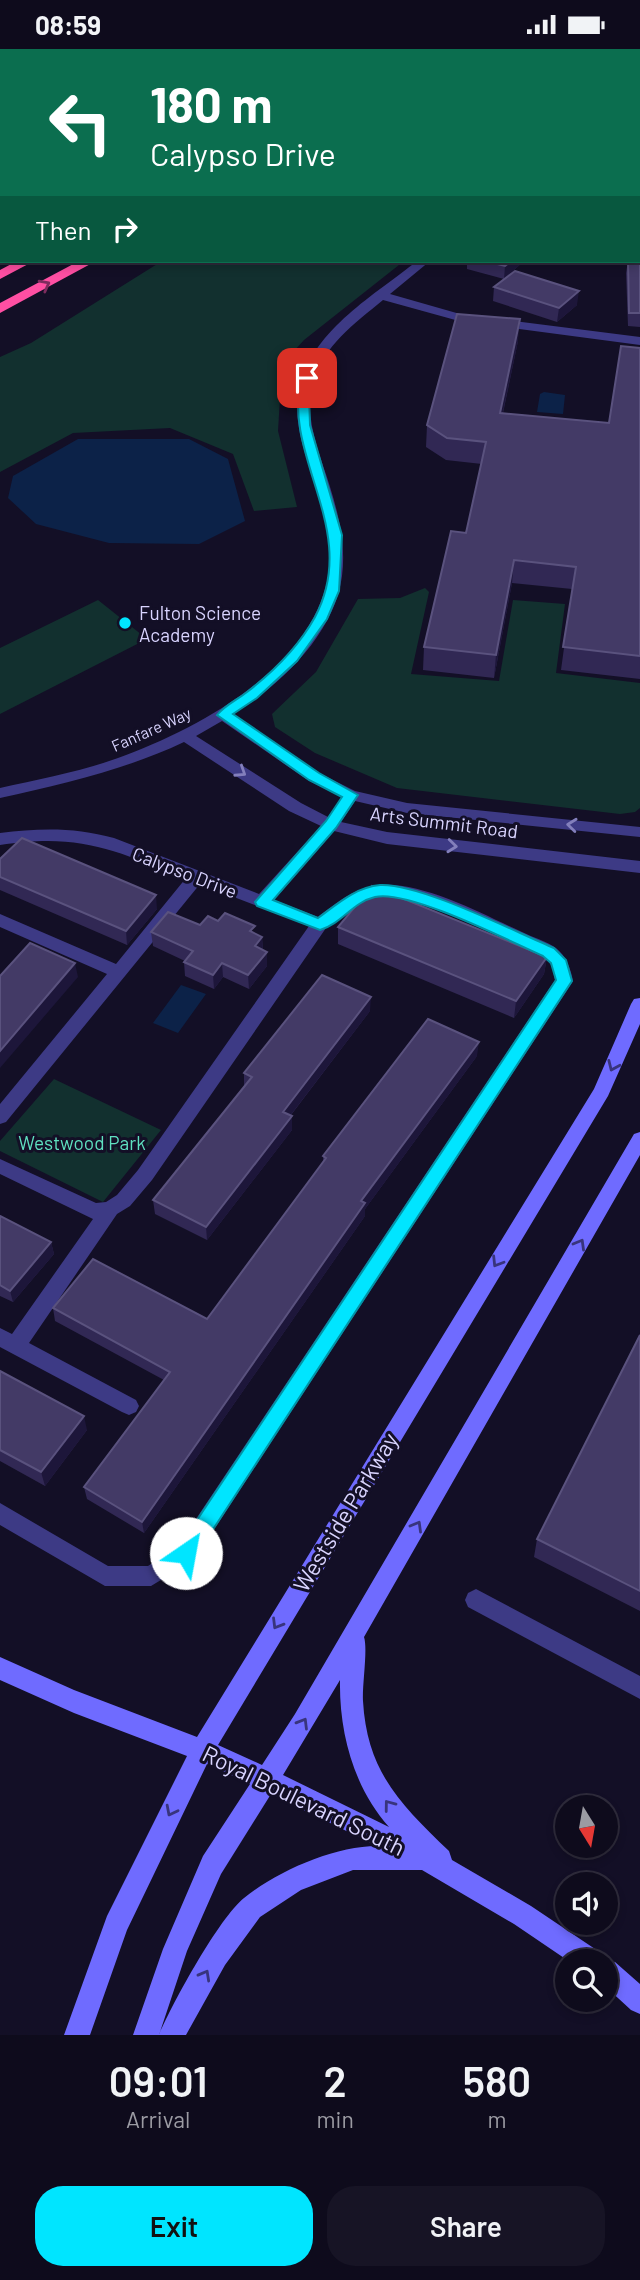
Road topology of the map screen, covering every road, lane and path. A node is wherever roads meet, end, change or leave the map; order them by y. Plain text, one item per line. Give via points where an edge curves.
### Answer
1 (23, 263) edge
2 (85, 263) edge
3 (421, 263) edge
4 (0, 275) edge
5 (380, 295) junction
6 (0, 309) edge
7 (640, 341) edge
8 (224, 715) junction
9 (184, 735) junction
10 (0, 793) edge
11 (351, 795) junction
12 (331, 825) junction
13 (640, 832) edge
14 (0, 839) edge
15 (640, 867) edge
16 (197, 876) junction
17 (262, 902) junction
18 (0, 920) edge
19 (320, 925) junction
20 (119, 972) junction
21 (640, 1004) edge
22 (0, 1117) edge
23 (640, 1139) edge
24 (0, 1166) edge
25 (109, 1211) junction
26 (8, 1341) edge
27 (129, 1406) dead end
28 (0, 1513) edge
29 (476, 1600) dead end
30 (358, 1627) junction
31 (0, 1668) edge
32 (640, 1688) edge
33 (202, 1750) junction
34 (267, 1781) junction
35 (428, 1860) junction
36 (453, 1872) junction
37 (574, 1949) edge
38 (618, 1982) edge
39 (640, 2001) edge
40 (77, 2035) edge
41 (146, 2035) edge
42 (172, 2035) edge

1 - 4 highway
6 -> 2 highway
3 - 5 street, Fanfare Way
5 - 7 street via 459,317
5 - 8 street, Fanfare Way via 323,346 303,395 304,425 336,535 332,591 320,619 292,658
8 - 9 street, Fanfare Way
8 - 11 street, Arts Summit Road via 314,776
9 - 10 street, Fanfare Way via 121,762
9 -> 12 street, Arts Summit Road
11 - 12 street
13 -> 11 street, Arts Summit Road via 407,808
12 -> 15 street, Arts Summit Road via 387,838
12 - 17 street
14 - 16 street, Calypso Drive via 47,832 82,835
16 - 17 street, Calypso Drive
16 - 20 street
17 - 19 street, Calypso Drive
18 - 20 street
19 - 25 street via 145,1175
19 - 28 street via 357,897 379,891 412,894 549,952 558,960 564,981 186,1553 151,1576 105,1576
20 - 22 street
21 -> 33 main road, Westside Parkway via 603,1091
30 -> 23 main road
24 - 25 street via 94,1211
25 - 26 street
26 - 27 street
29 - 32 street
34 -> 30 main road
36 -> 30 main road via 387,1807 367,1771 352,1694
31 - 33 main road, Royal Boulevard South via 131,1725
33 - 34 main road, Royal Boulevard South
33 -> 40 main road, Westside Parkway via 116,1925
34 - 35 main road, Royal Boulevard South
34 - 41 main road via 212,1865 175,1949
35 - 36 main road, Royal Boulevard South
42 -> 35 main road via 216,1955 251,1908 293,1881 353,1859
36 - 37 main road, Royal Boulevard South
38 - 39 main road

